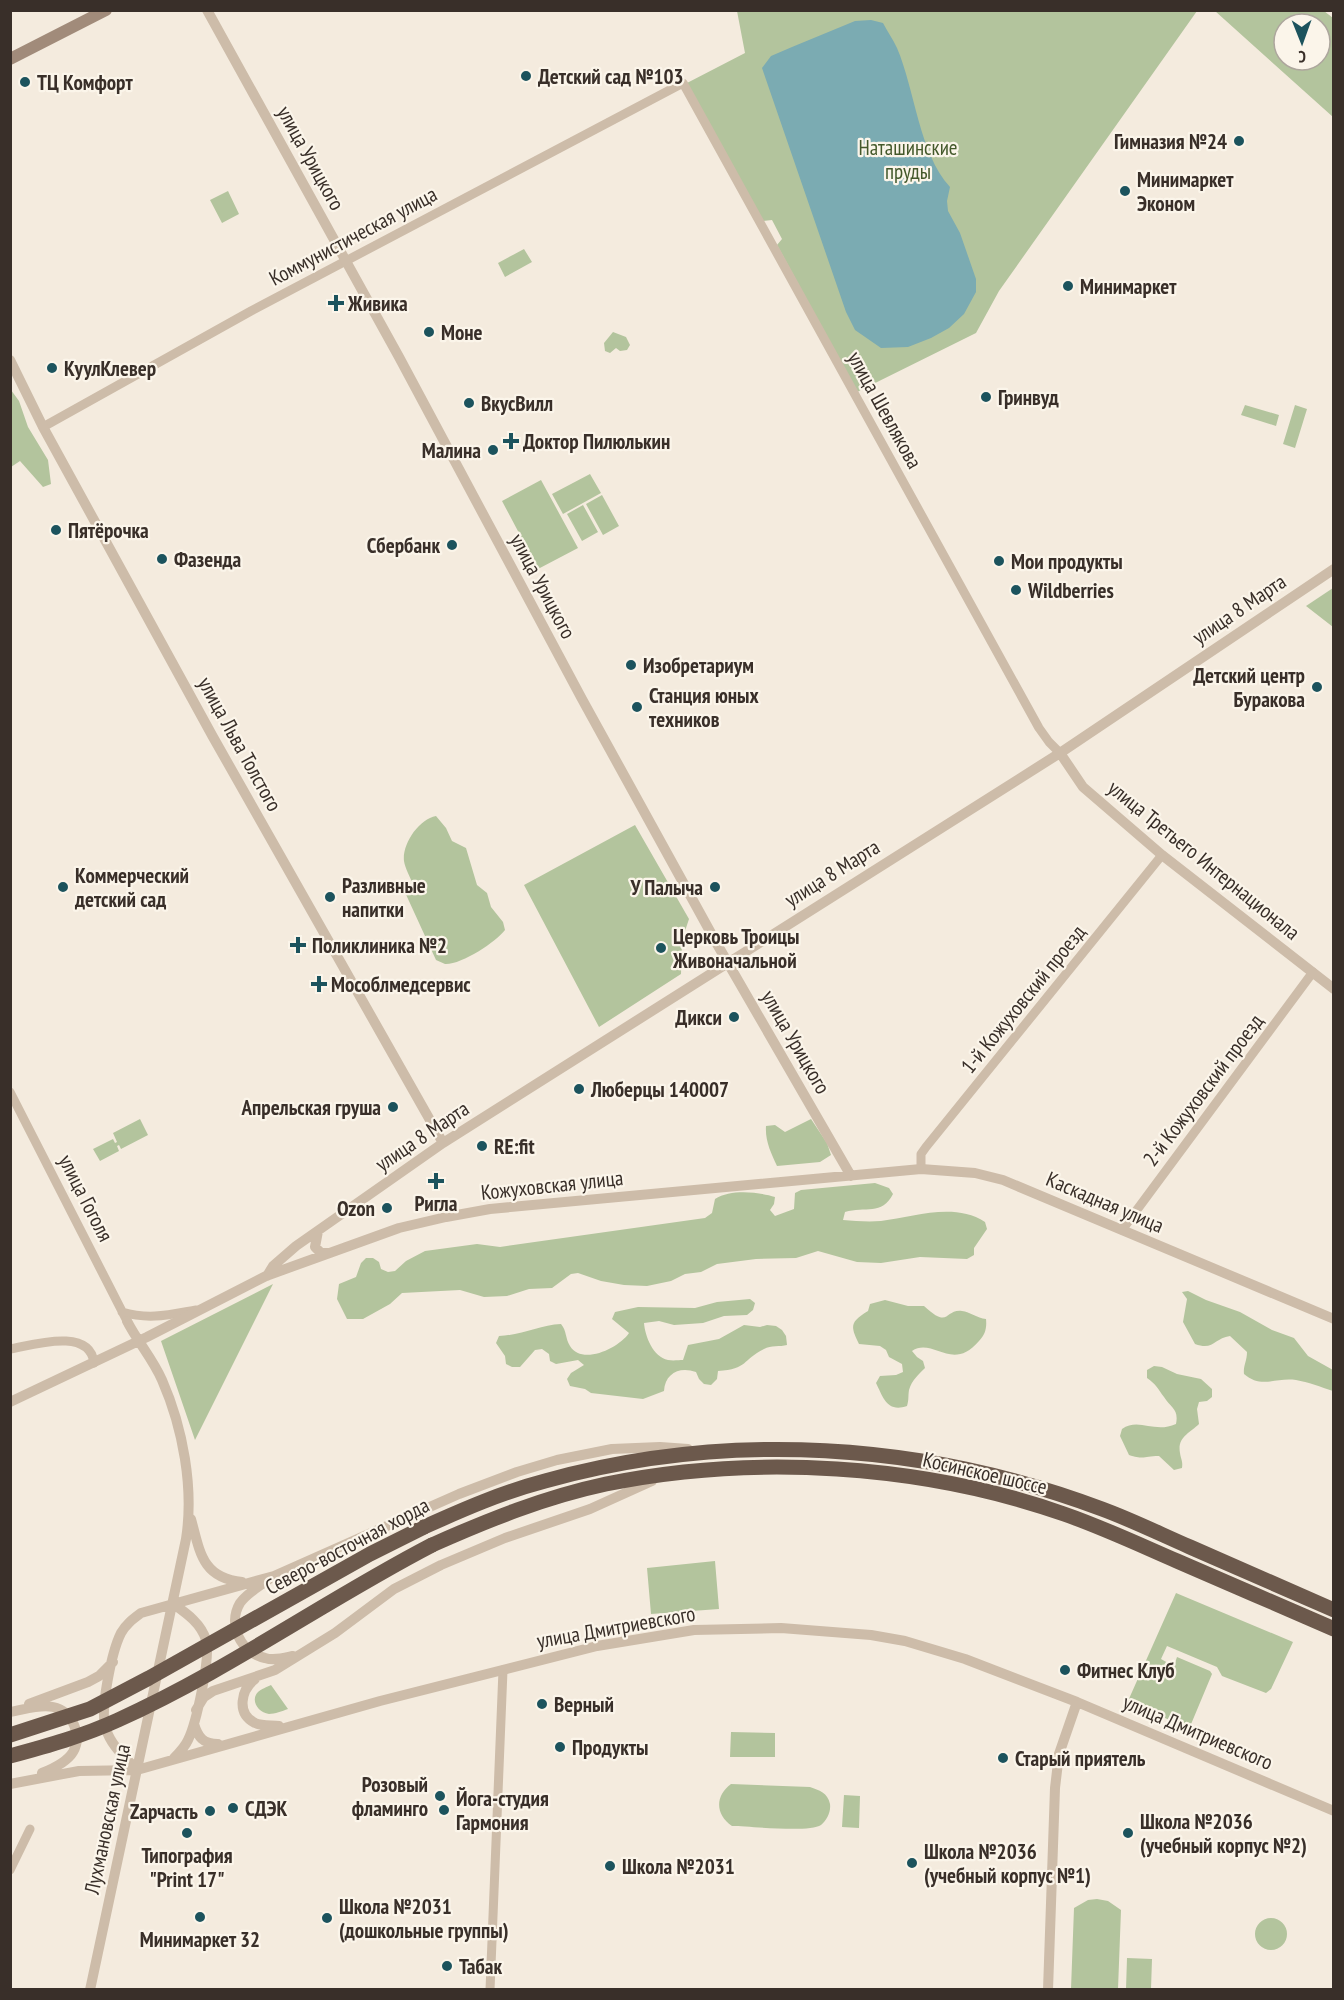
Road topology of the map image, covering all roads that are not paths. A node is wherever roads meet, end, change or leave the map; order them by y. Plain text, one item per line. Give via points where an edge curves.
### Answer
1 (106, 10) edge
2 (207, 10) edge
3 (10, 59) edge
4 (683, 82) joint
5 (345, 261) junction
6 (10, 360) edge
7 (43, 427) junction
8 (1334, 569) edge
9 (1060, 753) junction
10 (1162, 855) junction
11 (728, 963) junction
12 (1313, 972) junction
13 (1334, 989) edge
14 (10, 1092) edge
15 (443, 1143) junction
16 (921, 1169) junction
17 (851, 1176) junction
18 (1122, 1230) junction
19 (318, 1231) junction
20 (331, 1252) junction
21 (266, 1276) junction
22 (204, 1308) junction
23 (124, 1316) junction
24 (1334, 1319) edge
25 (139, 1342) junction
26 (10, 1349) edge
27 (94, 1363) junction
28 (10, 1402) edge
29 (724, 1451) junction
30 (673, 1474) junction
31 (603, 1485) joint
32 (189, 1511) junction
33 (274, 1576) junction
34 (248, 1583) junction
35 (172, 1603) junction
36 (1334, 1610) edge
37 (1334, 1629) edge
38 (305, 1652) junction
39 (113, 1661) junction
40 (504, 1670) junction
41 (259, 1676) junction
42 (1077, 1702) junction
43 (196, 1710) junction
44 (10, 1711) edge
45 (194, 1723) junction
46 (288, 1726) junction
47 (10, 1736) edge
48 (230, 1742) junction
49 (10, 1756) edge
50 (172, 1759) junction
51 (137, 1770) junction
52 (25, 1781) junction
53 (10, 1784) edge
54 (1334, 1811) edge
55 (30, 1829) dead end
56 (10, 1870) edge
57 (90, 1989) edge
58 (490, 1989) edge
59 (1047, 1989) edge

1 - 3 main road
2 - 5 street, улица Урицкого
4 - 5 street, Коммунистическая улица
4 - 9 street, улица Шевлякова via 1039,728
5 - 7 street, Коммунистическая улица
5 - 11 street, улица Урицкого
6 - 7 street, улица Льва Толстого
7 - 15 street, улица Льва Толстого
8 - 9 street, улица 8 Марта
9 - 10 street, улица Третьего Интернационала via 1083,787
9 - 11 street, улица 8 Марта
10 - 12 street, улица Третьего Интернационала
10 - 16 street, 1-й Кожуховский проезд via 926,1147 921,1154
11 - 15 street, улица 8 Марта
11 - 17 street, улица Урицкого
12 - 13 street, улица Третьего Интернационала
12 - 18 street, 2-й Кожуховский проезд
14 - 23 street, улица Гоголя
15 - 19 street, улица 8 Марта
16 - 17 street, Каскадная улица
16 - 18 street, Каскадная улица via 975,1173 1003,1180
17 - 20 street, Кожуховская улица via 490,1209 399,1228
18 - 24 street, Каскадная улица
19 - 20 street via 315,1247 321,1253
19 - 21 street, улица 8 Марта via 285,1255
20 - 21 street, Кожуховская улица
21 - 22 street
22 - 23 street via 158,1317
22 - 25 street
23 - 25 street
25 - 27 street
25 - 32 street via 162,1380 182,1439
26 - 27 street via 66,1340 82,1345 93,1356
27 - 28 street
29 - 33 street via 612,1449 557,1460 459,1494
29 - 36 highway, Косинское шоссе via 856,1452 1001,1477 1102,1509
29 - 47 highway, Северо-восточная хорда, bridge via 634,1461 543,1481 479,1503 369,1554 90,1709
30 - 31 highway, Косинское шоссе
30 - 37 highway, Косинское шоссе via 747,1468 831,1469 917,1478 982,1491 1037,1505 1094,1526
30 - 38 street via 441,1565 394,1589
31 - 49 highway, Северо-восточная хорда, bridge via 540,1502 432,1545 166,1696 71,1739
32 - 34 street via 206,1565 225,1579
32 - 35 street, Лухмановская улица
33 - 34 street
33 - 38 street via 239,1605 235,1626 238,1638 246,1649 263,1658
34 - 35 street
35 - 39 street via 141,1613 126,1625
35 - 43 street via 197,1623 206,1641 207,1658
35 - 51 street, Лухмановская улица
38 - 41 street
39 - 44 street via 88,1682
39 - 51 street via 103,1720 111,1741
40 - 42 street, улица Дмитриевского via 597,1646 694,1630 817,1629 871,1635 933,1649
40 - 46 street, улица Дмитриевского
40 - 58 street
41 - 43 street via 213,1691
41 - 46 street via 244,1690 246,1714 261,1725
42 - 54 street, улица Дмитриевского
42 - 59 street via 1059,1754 1055,1788
43 - 45 street
44 - 52 street via 53,1707 66,1714 76,1732 69,1757
45 - 48 street via 197,1734 207,1743
45 - 50 street via 188,1741
46 - 48 street, улица Дмитриевского
48 - 50 street, улица Дмитриевского
50 - 51 street, улица Дмитриевского
51 - 52 street, улица Дмитриевского via 79,1771
51 - 57 street, Лухмановская улица
52 - 53 street
55 - 56 street

